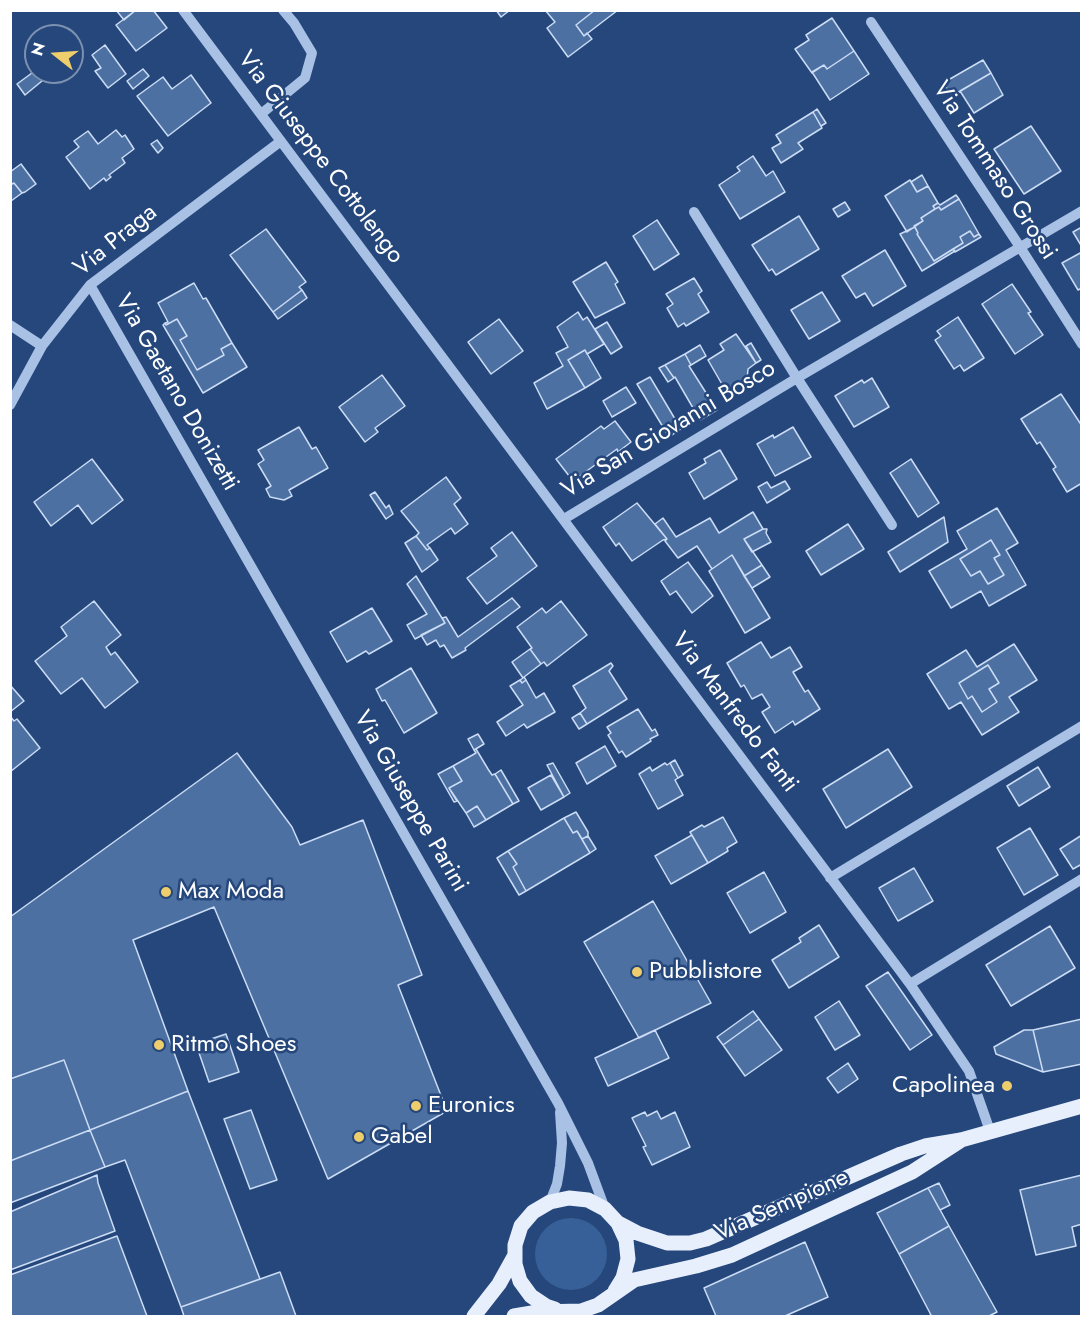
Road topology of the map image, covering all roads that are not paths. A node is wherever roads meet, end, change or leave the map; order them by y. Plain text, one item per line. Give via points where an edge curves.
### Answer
1 (183, 10) edge
2 (283, 10) edge
3 (871, 22) dead end
4 (261, 114) junction
5 (281, 141) junction
6 (1082, 211) edge
7 (693, 212) dead end
8 (1020, 247) junction
9 (90, 285) junction
10 (10, 325) edge
11 (424, 331) joint
12 (1082, 344) edge
13 (42, 346) junction
14 (797, 378) junction
15 (10, 405) edge
16 (564, 519) junction
17 (226, 522) joint
18 (892, 525) dead end
19 (1082, 726) edge
20 (830, 878) junction
21 (1082, 879) edge
22 (910, 984) junction
23 (558, 1103) junction
24 (1082, 1106) edge
25 (990, 1131) junction
26 (961, 1140) junction
27 (550, 1202) junction
28 (605, 1209) junction
29 (618, 1223) junction
30 (514, 1257) junction
31 (613, 1293) junction
32 (563, 1311) junction
33 (474, 1317) edge
34 (514, 1317) edge

1 - 4 street, Via Giuseppe Cottolengo
2 - 4 street via 312,53 305,78
3 - 8 street, Via Tommaso Grossi
4 - 5 street, Via Giuseppe Cottolengo
5 - 9 street, Via Praga
5 - 11 street, Via Giuseppe Cottolengo
6 - 8 street, Via San Giovanni Bosco
7 - 14 street, Via San Giovanni Bosco
8 - 12 street, Via Tommaso Grossi
8 - 14 street, Via San Giovanni Bosco
9 - 13 street, Via Praga
9 - 17 street, Via Gaetano Donizetti
10 - 13 street
11 - 16 street, Via Manfredo Fanti
13 - 15 street, Via Praga
14 - 16 street, Via San Giovanni Bosco
14 - 18 street, Via San Giovanni Bosco
16 - 20 street, Via Manfredo Fanti
17 - 23 street, Via Giuseppe Parini
19 - 20 street
20 - 22 street, Via Manfredo Fanti
21 - 22 street
22 - 25 street, Via Manfredo Fanti via 969,1071
23 - 27 street via 560,1166
23 - 28 street, Via Giuseppe Parini via 588,1163
24 - 25 main road, Via Sempione
25 - 26 main road, Via Sempione
26 - 29 main road, Via Sempione via 901,1154 721,1234 690,1243 660,1241
26 - 31 main road, Via Sempione via 912,1172 732,1255 634,1280
27 - 28 main road, Via Sempione via 588,1200
27 - 30 main road via 533,1212 521,1226
28 - 29 main road, Via Sempione
29 - 31 main road, Via Sempione via 626,1240 628,1259 623,1278
30 - 32 main road via 520,1281 531,1296
30 - 33 main road
31 - 32 main road, Via Sempione via 598,1305 581,1311
32 - 34 main road, Via Sempione

